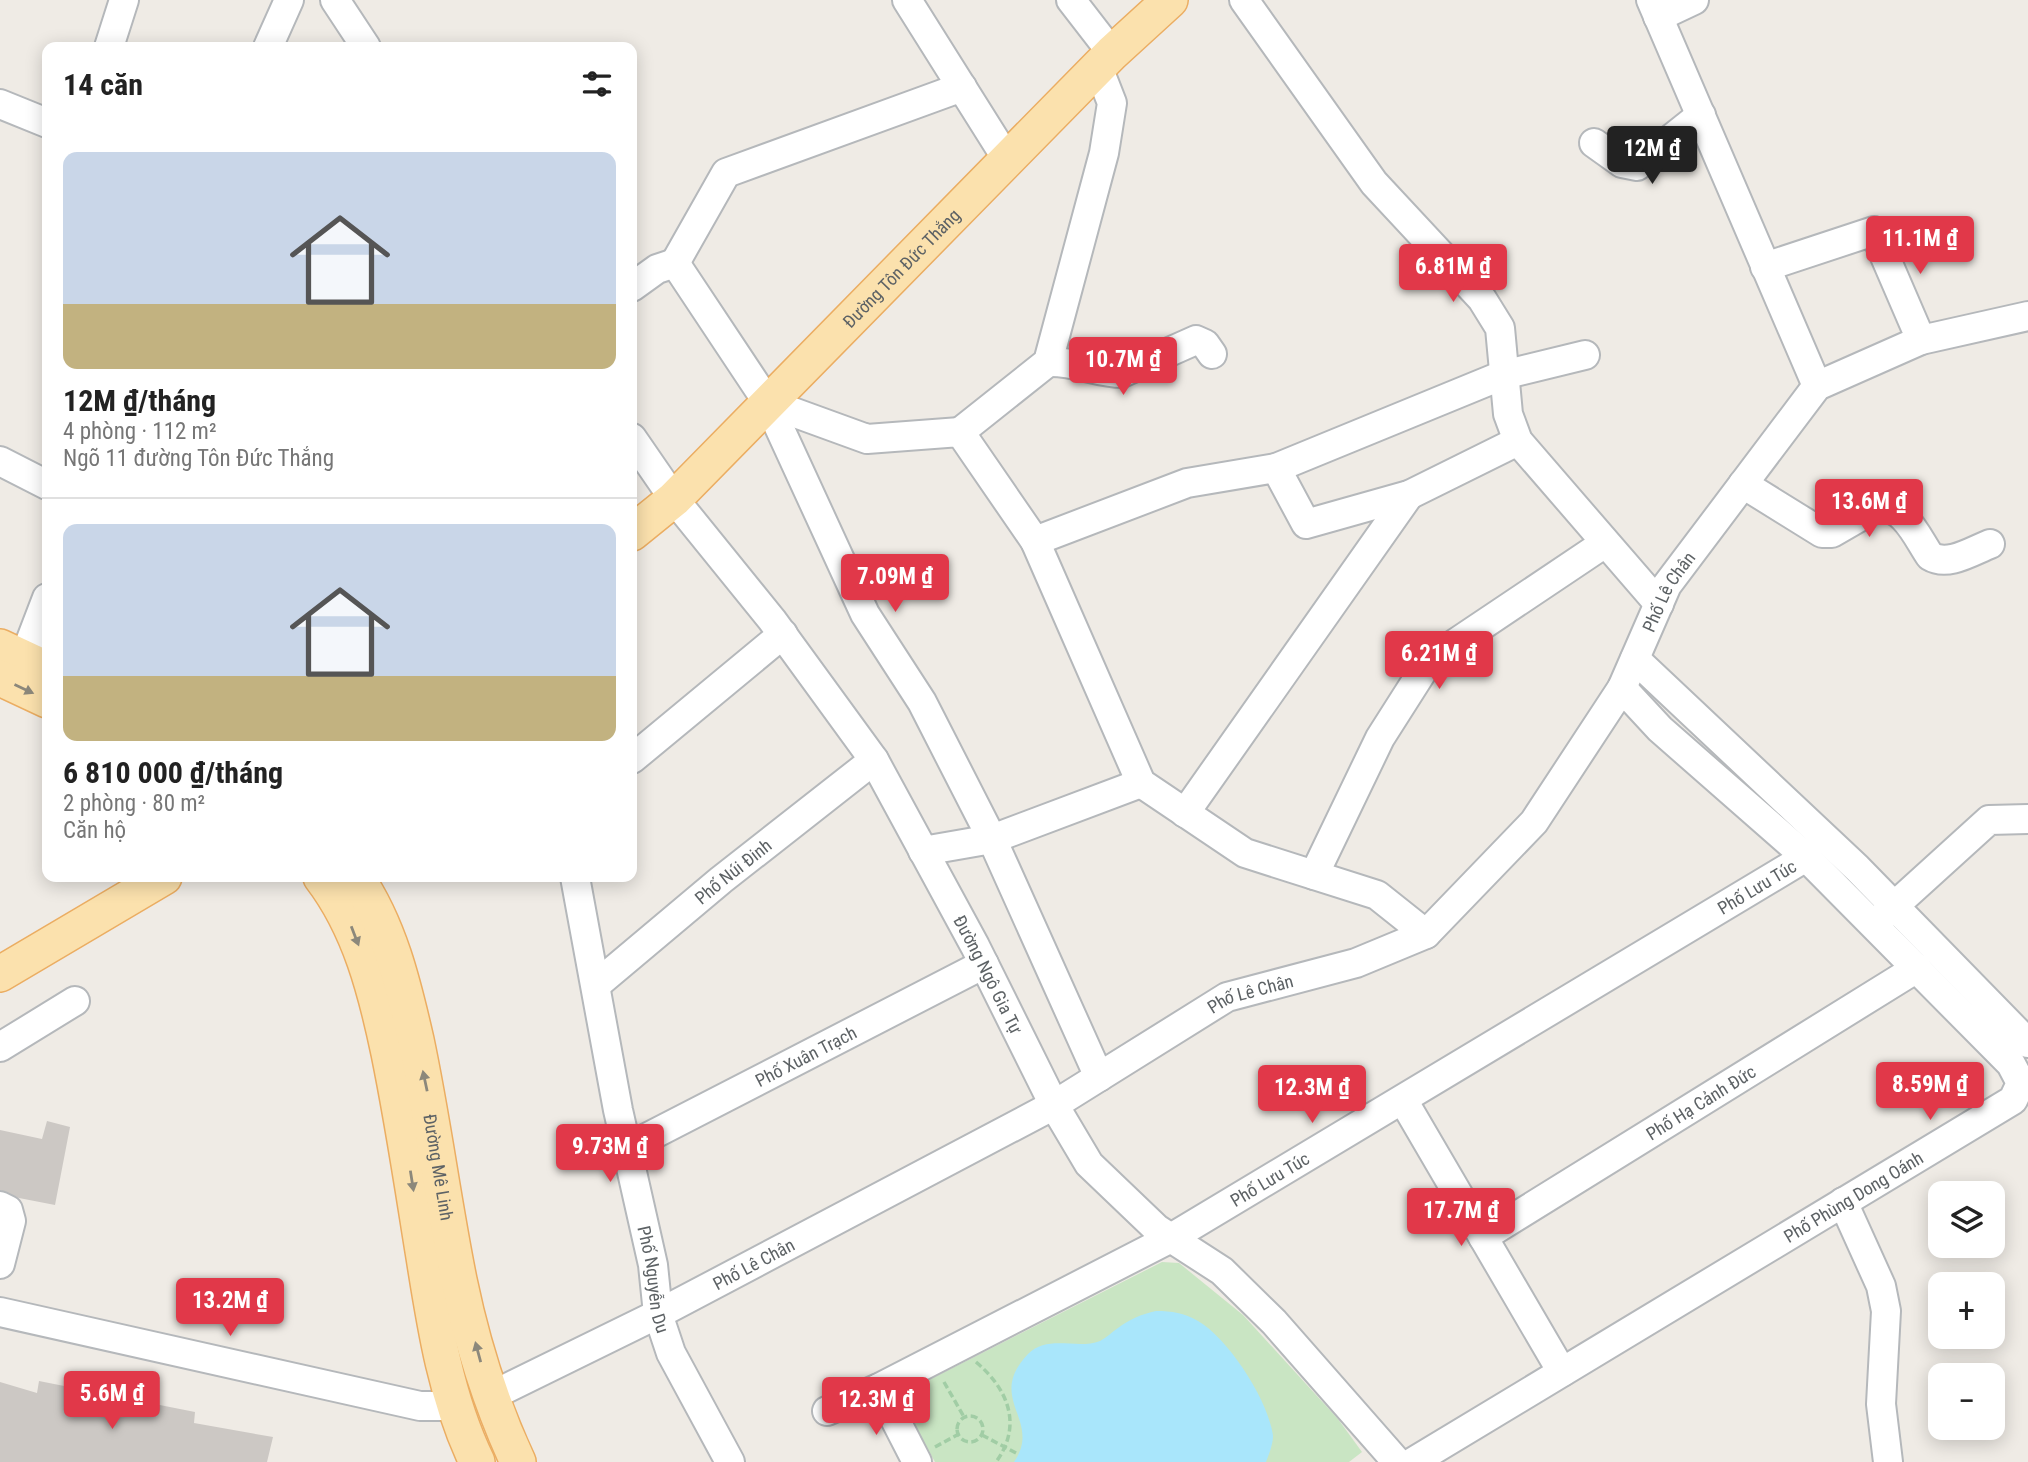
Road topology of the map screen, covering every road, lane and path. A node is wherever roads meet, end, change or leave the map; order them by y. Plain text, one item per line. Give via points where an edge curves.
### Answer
1 (124, 0) edge
2 (289, 0) edge
3 (335, 0) edge
4 (907, 0) edge
5 (1071, 0) edge
6 (1170, 0) edge
7 (1244, 0) edge
8 (1694, 0) edge
9 (1655, 8) edge
10 (111, 42) edge
11 (270, 42) edge
12 (363, 42) edge
13 (1105, 60) junction
14 (962, 87) junction
15 (0, 104) edge
16 (1701, 115) junction
17 (42, 121) edge
18 (1594, 143) dead end
19 (1007, 159) junction
20 (675, 263) junction
21 (1765, 267) junction
22 (637, 283) edge
23 (2028, 316) edge
24 (1921, 340) junction
25 (1212, 354) dead end
26 (1585, 355) dead end
27 (1048, 362) junction
28 (1503, 375) junction
29 (1816, 386) junction
30 (768, 403) junction
31 (960, 432) junction
32 (1518, 441) junction
33 (637, 445) edge
34 (0, 461) edge
35 (1276, 468) junction
36 (42, 482) edge
37 (1743, 484) junction
38 (1409, 495) junction
39 (674, 499) junction
40 (637, 529) edge
41 (1035, 541) junction
42 (1605, 543) junction
43 (1990, 544) dead end
44 (1659, 604) junction
45 (42, 609) edge
46 (783, 634) junction
47 (1635, 659) junction
48 (18, 663) edge
49 (1622, 688) junction
50 (42, 694) edge
51 (637, 755) edge
52 (874, 760) junction
53 (1141, 783) junction
54 (1185, 813) junction
55 (2028, 819) edge
56 (992, 839) junction
57 (923, 851) junction
58 (1806, 857) junction
59 (1314, 875) junction
60 (156, 882) edge
61 (324, 882) edge
62 (359, 882) edge
63 (576, 882) edge
64 (1894, 906) junction
65 (1874, 925) junction
66 (1426, 934) junction
67 (984, 964) junction
68 (1917, 968) junction
69 (0, 974) edge
70 (596, 985) junction
71 (75, 1002) dead end
72 (2028, 1043) edge
73 (0, 1047) edge
74 (1099, 1077) junction
75 (2024, 1080) edge
76 (1403, 1100) junction
77 (1054, 1105) junction
78 (627, 1148) junction
79 (1843, 1202) junction
80 (0, 1206) edge
81 (1483, 1237) junction
82 (1171, 1238) junction
83 (0, 1264) edge
84 (0, 1311) edge
85 (659, 1314) junction
86 (972, 1358) dead end
87 (1562, 1372) junction
88 (940, 1374) dead end
89 (879, 1388) junction
90 (491, 1396) junction
91 (455, 1406) junction
92 (827, 1411) dead end
93 (964, 1417) junction
94 (957, 1435) junction
95 (982, 1435) junction
96 (1005, 1447) junction
97 (1016, 1453) dead end
98 (923, 1456) edge
99 (477, 1462) edge
100 (518, 1462) edge
101 (730, 1462) edge
102 (996, 1462) edge
103 (1397, 1462) edge
104 (1413, 1462) edge
105 (1888, 1462) edge

1 - 10 street
2 - 11 street
3 - 12 street
4 - 14 street
5 - 13 street
6 - 13 main road, Đường Tôn Đức Thắng
7 - 28 street via 1374,183 1482,299 1500,328
8 - 9 street
9 - 16 street
13 - 19 main road, Đường Tôn Đức Thắng
13 - 27 street via 1112,103 1104,153
14 - 19 street
14 - 20 street via 726,173
15 - 17 street
16 - 18 street via 1637,166 1622,163
16 - 21 street
19 - 30 main road, Đường Tôn Đức Thắng
20 - 22 street
20 - 30 street
21 - 24 street via 1874,231
21 - 29 street
23 - 24 street
24 - 29 street
25 - 27 street via 1196,340 1122,373 1071,361
26 - 28 street
27 - 31 street
28 - 32 street via 1508,414
28 - 35 street
29 - 37 street, Phố Lê Chân
30 - 31 street via 867,439
30 - 39 main road, Đường Tôn Đức Thắng
30 - 56 street via 866,614 922,702
31 - 41 street
32 - 38 street
32 - 42 street
33 - 39 street, Đường Ngô Gia Tự
34 - 36 street
35 - 38 street via 1306,524
35 - 41 street via 1188,483
37 - 43 street via 1822,533 1832,533 1885,506 1899,512 1937,560
37 - 44 street, Phố Lê Chân via 1667,585
38 - 54 street
39 - 40 main road, Đường Tôn Đức Thắng
39 - 46 street, Đường Ngô Gia Tự
41 - 53 street
42 - 44 street
42 - 59 street via 1429,661 1380,737
44 - 47 street, Phố Lê Chân
45 - 48 street
46 - 51 street
46 - 52 street, Đường Ngô Gia Tự
47 - 49 street, Phố Lê Chân
47 - 64 street
48 -> 50 main road
49 - 58 street, Phố Phùng Dong Oánh via 1660,729
49 - 66 street, Phố Lê Chân via 1534,822
52 - 57 street, Đường Ngô Gia Tự
52 - 70 street, Phố Núi Đinh
53 - 54 street
53 - 56 street
54 - 59 street via 1245,853
55 - 64 street via 1989,820
56 - 57 street
56 - 74 street
57 - 67 street, Đường Ngô Gia Tự
58 - 65 street, Phố Phùng Dong Oánh
58 - 76 street, Phố Lưu Túc
59 - 66 street via 1377,895
60 - 69 main road
61 -> 91 main road, Đường Mê Linh via 351,925 380,1013 433,1318
90 -> 62 main road, Đường Mê Linh via 459,1281 430,1104 408,1007 378,914
63 - 70 street, Phố Nguyễn Du
64 - 65 street
64 - 72 street
65 - 68 street, Phố Phùng Dong Oánh
66 - 74 street, Phố Lê Chân via 1356,963 1227,997
67 - 77 street, Đường Ngô Gia Tự
67 - 78 street, Phố Xuân Trạch
68 - 75 street, Phố Phùng Dong Oánh
68 - 81 street, Phố Hạ Cảnh Đức
70 - 78 street, Phố Nguyễn Du
71 - 73 street
74 - 77 street, Phố Lê Chân
75 - 79 street, Phố Phùng Dong Oánh via 2013,1100
76 - 81 street
76 - 82 street, Phố Lưu Túc
77 - 82 street, Đường Ngô Gia Tự via 1089,1164
77 - 85 street, Phố Lê Chân
78 - 85 street, Phố Nguyễn Du
79 - 87 street, Phố Phùng Dong Oánh
79 - 105 street via 1881,1286 1886,1311 1881,1404
80 - 83 street via 8,1210 11,1221
81 - 87 street
82 - 89 street, Phố Lưu Túc
82 - 103 street, Đường Ngô Gia Tự via 1222,1271 1274,1322
84 - 91 street via 419,1406
85 - 90 street, Phố Lê Chân
85 - 101 street, Phố Nguyễn Du via 671,1353
86 - 96 path via 994,1377 1011,1409
87 - 104 street, Phố Phùng Dong Oánh
88 - 93 path
89 - 92 street, Phố Lưu Túc
89 - 98 street
90 - 100 main road, Đường Mê Linh
91 - 99 main road, Đường Mê Linh
93 - 94 path
93 - 95 path via 978,1418
94 - 95 path via 969,1443
94 - 98 path
95 - 96 path
96 - 97 path
96 - 102 path

